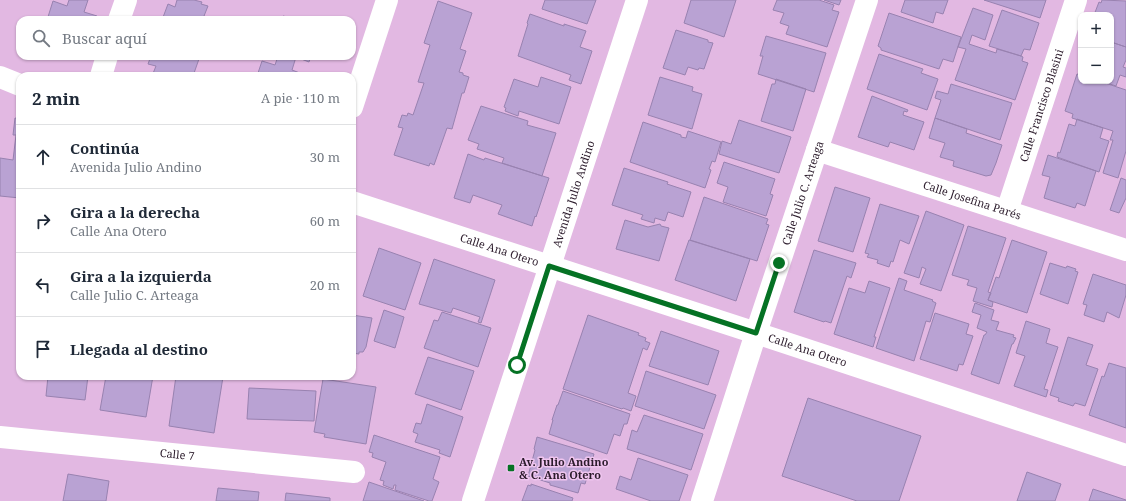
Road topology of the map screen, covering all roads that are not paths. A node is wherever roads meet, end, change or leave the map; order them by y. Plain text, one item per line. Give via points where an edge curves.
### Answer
1 (126, 0) edge
2 (387, 0) edge
3 (636, 0) edge
4 (867, 0) edge
5 (1076, 0) edge
6 (120, 16) edge
7 (106, 60) edge
8 (102, 72) edge
9 (0, 77) edge
10 (16, 83) edge
11 (356, 95) edge
12 (817, 150) junction
13 (356, 203) edge
14 (1007, 211) junction
15 (1126, 250) edge
16 (549, 266) junction
17 (756, 333) junction
18 (0, 437) edge
19 (1126, 455) edge
20 (354, 472) dead end
21 (473, 501) edge
22 (702, 501) edge

1 - 6 street
2 - 11 street
3 - 16 street, Avenida Julio Andino
4 - 12 street, Calle Julio C. Arteaga
5 - 14 street, Calle Francisco Blasini
7 - 8 street
9 - 10 street
12 - 14 street, Calle Josefina Parés
12 - 17 street, Calle Julio C. Arteaga
13 - 16 street, Calle Ana Otero
14 - 15 street, Calle Josefina Parés
16 - 17 street, Calle Ana Otero
16 - 21 street, Avenida Julio Andino
17 - 19 street, Calle Ana Otero
17 - 22 street, Calle Julio C. Arteaga
18 - 20 street, Calle 7

